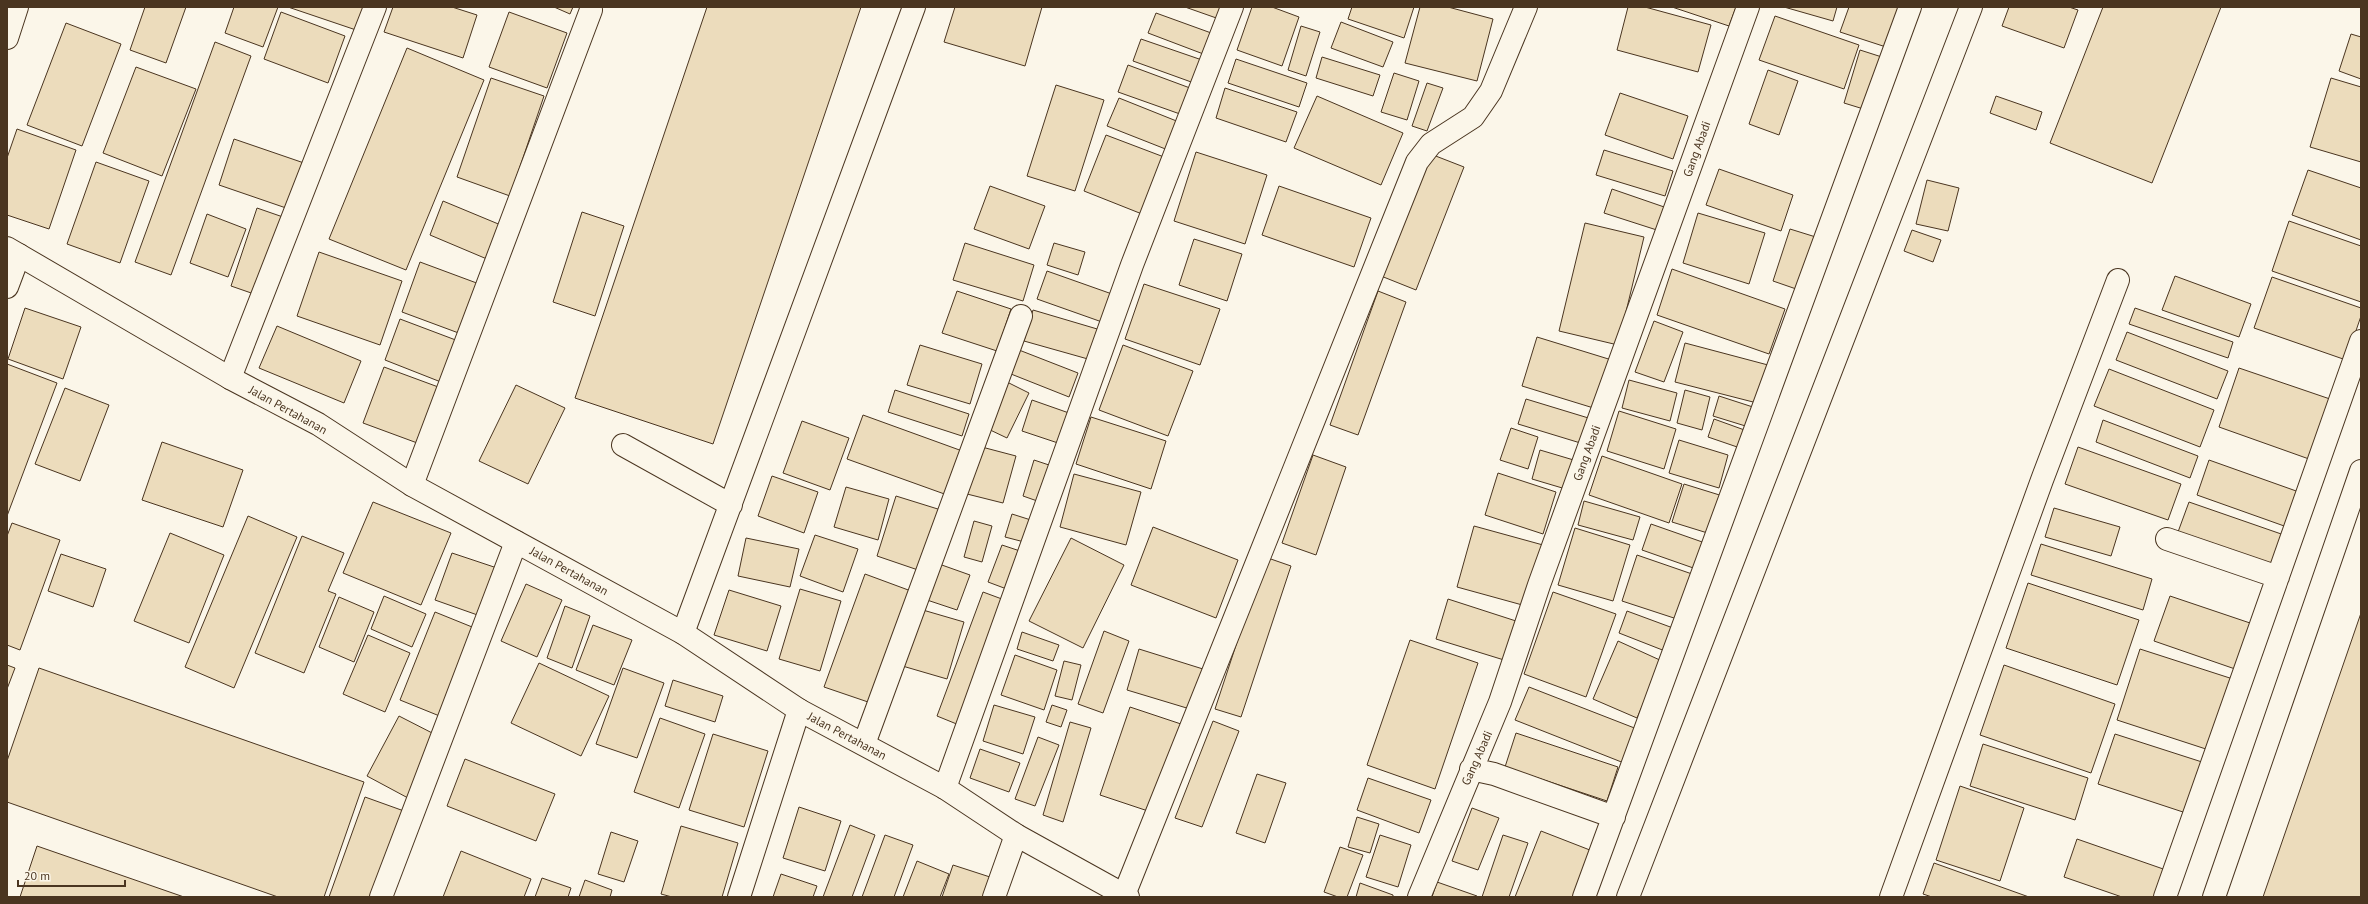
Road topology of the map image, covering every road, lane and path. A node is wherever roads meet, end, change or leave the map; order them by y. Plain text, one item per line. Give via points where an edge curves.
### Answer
1 (17, 7) edge
2 (375, 7) edge
3 (914, 7) edge
4 (1232, 7) edge
5 (1526, 7) edge
6 (1748, 7) edge
7 (1910, 7) edge
8 (1971, 7) edge
9 (591, 10) dead end
10 (7, 24) edge
11 (7, 38) edge
12 (13, 252) edge
13 (2118, 280) dead end
14 (7, 287) edge
15 (1021, 316) dead end
16 (2361, 341) edge
17 (230, 378) junction
18 (623, 445) dead end
19 (2361, 471) edge
20 (412, 485) junction
21 (731, 505) junction
22 (2167, 539) dead end
23 (516, 542) junction
24 (2278, 577) junction
25 (684, 633) junction
26 (799, 710) junction
27 (864, 744) junction
28 (1471, 769) junction
29 (945, 788) junction
30 (1614, 817) junction
31 (1016, 835) junction
32 (1126, 896) edge
33 (381, 897) edge
34 (739, 897) edge
35 (994, 897) edge
36 (1419, 897) edge
37 (1584, 897) edge
38 (1628, 897) edge
39 (1891, 897) edge
40 (2165, 897) edge
41 (2214, 897) edge

1 - 10 street
1 - 11 street
2 - 17 street
3 - 21 street
4 - 29 street via 1132,265
5 - 32 street via 1491,92 1483,104 1473,117 1431,144 1417,162
6 - 28 street, Gang Abadi via 1539,586 1500,702
7 - 30 street
8 - 38 street
9 - 20 street
12 - 14 street
12 - 17 street, Jalan Pertahanan
13 - 39 street via 2042,480
15 - 27 street
16 - 24 street
17 - 20 street, Jalan Pertahanan via 318,424
18 - 21 street
19 - 41 street
20 - 23 street, Jalan Pertahanan
21 - 25 street
22 - 24 street
23 - 25 street, Jalan Pertahanan
23 - 33 street
24 - 40 street
25 - 26 street, Jalan Pertahanan
26 - 27 street, Jalan Pertahanan
26 - 34 street
27 - 29 street, Jalan Pertahanan
28 - 30 street via 1494,774
28 - 36 street, Gang Abadi
29 - 31 street, Jalan Pertahanan
30 - 37 street
31 - 32 street, Jalan Pertahanan
31 - 35 street

